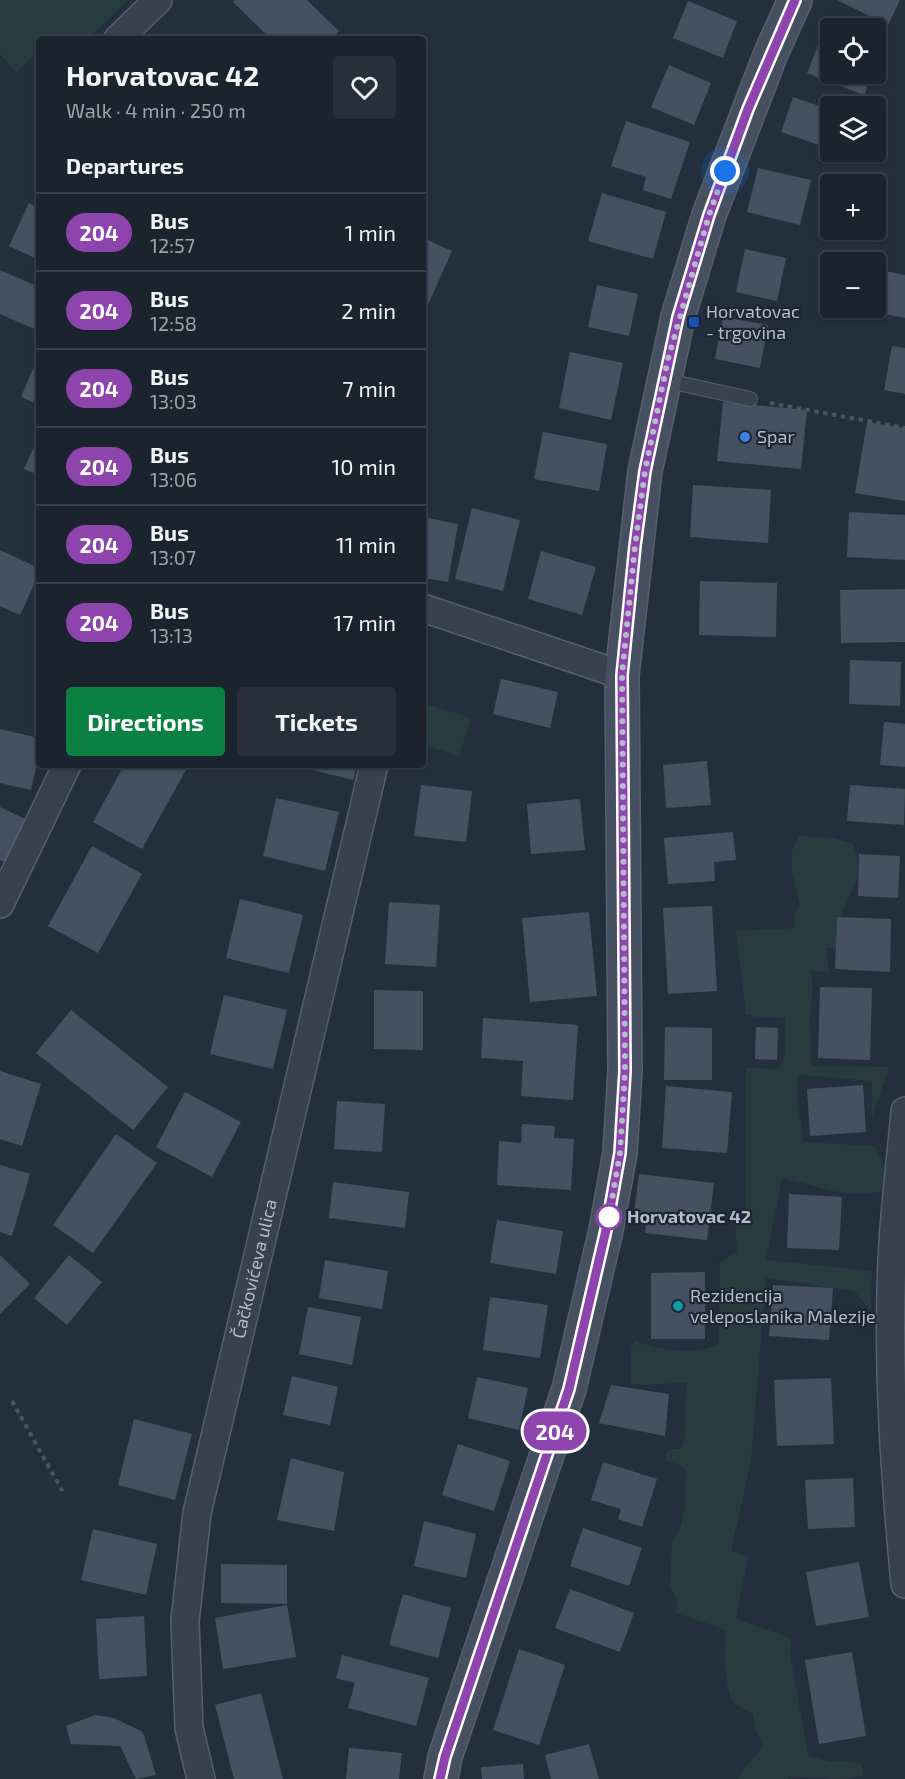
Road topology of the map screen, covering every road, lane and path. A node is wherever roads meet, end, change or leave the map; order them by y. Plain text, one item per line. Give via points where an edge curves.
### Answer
1 (158, 0) edge
2 (795, 0) edge
3 (121, 36) edge
4 (663, 380) junction
5 (750, 399) joint
6 (905, 429) edge
7 (426, 609) edge
8 (622, 675) junction
9 (67, 768) edge
10 (373, 768) edge
11 (0, 904) edge
12 (905, 1111) edge
13 (12, 1401) dead end
14 (64, 1494) dead end
15 (905, 1584) edge
16 (201, 1779) edge
17 (441, 1779) edge

1 - 3 street
2 - 4 street via 766,64 709,215
4 - 5 lane
4 - 8 street via 645,471
5 - 6 path
7 - 8 street
8 - 17 street via 625,1071 620,1153 569,1389 448,1745
9 - 11 street
10 - 16 street, Čačkovićeva ulica via 197,1513 185,1622 189,1728
12 - 15 street via 892,1261 892,1392
13 - 14 path

